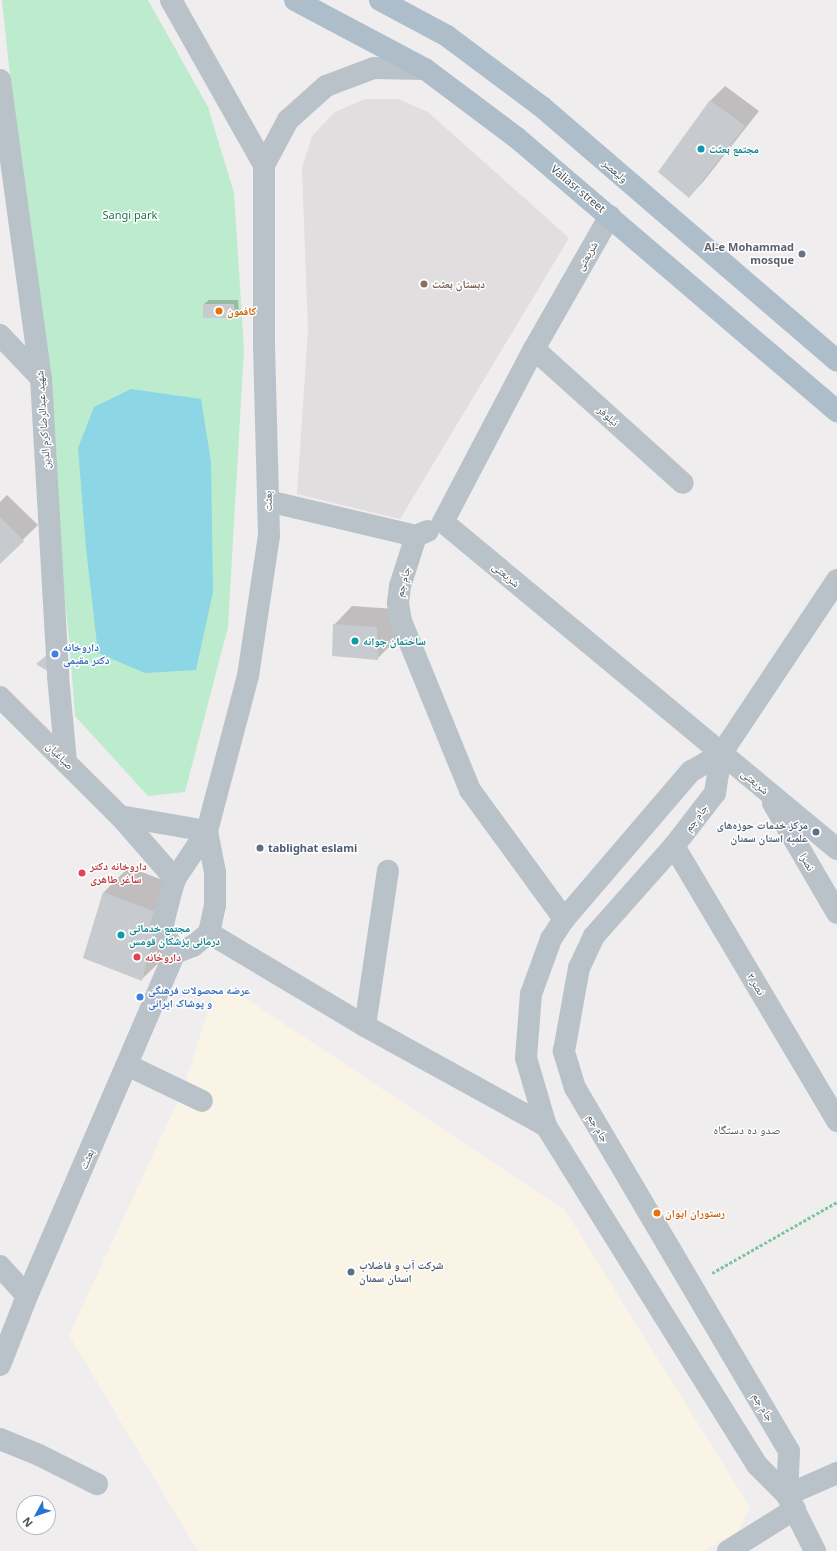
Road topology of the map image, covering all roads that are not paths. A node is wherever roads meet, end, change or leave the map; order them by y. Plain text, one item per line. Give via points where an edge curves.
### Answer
1 (171, 0) edge
2 (295, 0) edge
3 (380, 0) edge
4 (425, 68) junction
5 (0, 80) edge
6 (264, 165) junction
7 (610, 216) junction
8 (0, 335) edge
9 (534, 349) junction
10 (837, 361) edge
11 (41, 378) junction
12 (837, 411) edge
13 (683, 483) dead end
14 (268, 501) junction
15 (443, 522) junction
16 (416, 536) junction
17 (837, 580) edge
18 (0, 697) edge
19 (721, 754) junction
20 (66, 762) junction
21 (765, 790) junction
22 (120, 816) junction
23 (207, 831) junction
24 (674, 846) junction
25 (837, 849) edge
26 (388, 871) dead end
27 (176, 879) junction
28 (837, 913) edge
29 (564, 919) junction
30 (209, 933) junction
31 (175, 953) junction
32 (365, 1026) junction
33 (127, 1065) junction
34 (202, 1101) dead end
35 (837, 1121) edge
36 (546, 1126) junction
37 (0, 1266) edge
38 (27, 1296) junction
39 (0, 1365) edge
40 (0, 1439) edge
41 (837, 1473) edge
42 (97, 1484) dead end
43 (791, 1502) junction
44 (728, 1551) edge
45 (815, 1551) edge

1 - 6 street
2 - 4 main road, Valiasr street
3 - 10 main road, ولیعصر via 446,36 542,107
4 - 6 street via 374,68 326,86 288,120
4 - 7 main road, Valiasr street via 518,138
5 - 11 street, شهید عبدالرضا کرم الدین
6 - 14 street, بعثت via 264,348
7 - 9 street, شریعتی
7 - 12 main road, Valiasr street
8 - 11 street
9 - 13 street, نیلوفر
9 - 15 street, شریعتی
11 - 20 street, شهید عبدالرضا کرم الدین via 58,676
14 - 16 street
14 - 23 street, بعثت via 269,536 248,676
15 - 16 street
15 - 19 street, شریعتی
16 - 29 street, جام جم via 400,586 398,603 401,621 470,790
17 - 19 street, جام جم
18 - 20 street, صباغیان
19 - 21 street, شریعتی
19 - 24 street, جام جم via 715,793
19 - 29 street, جام جم via 691,771
20 - 22 street, صباغیان
21 - 25 street, شریعتی
21 - 28 street, نصرا
22 - 23 street
22 - 27 street, صباغیان
23 - 27 street
23 - 30 street via 215,872 214,905
24 - 35 street, نصر ۲
24 - 43 street, جام جم via 594,936 578,968 564,1051 575,1088 789,1451
26 - 32 street
27 - 31 street via 161,926
29 - 36 street, جام جم via 551,939 531,994 526,1058
30 - 31 street via 193,946
30 - 32 street
31 - 33 street, بعثت
32 - 36 street
33 - 34 street
33 - 38 street, بعثت
36 - 43 street, جام جم via 757,1465
37 - 38 street
38 - 39 street, بعثت
40 - 42 street
41 - 43 street
43 - 44 street
43 - 45 street

